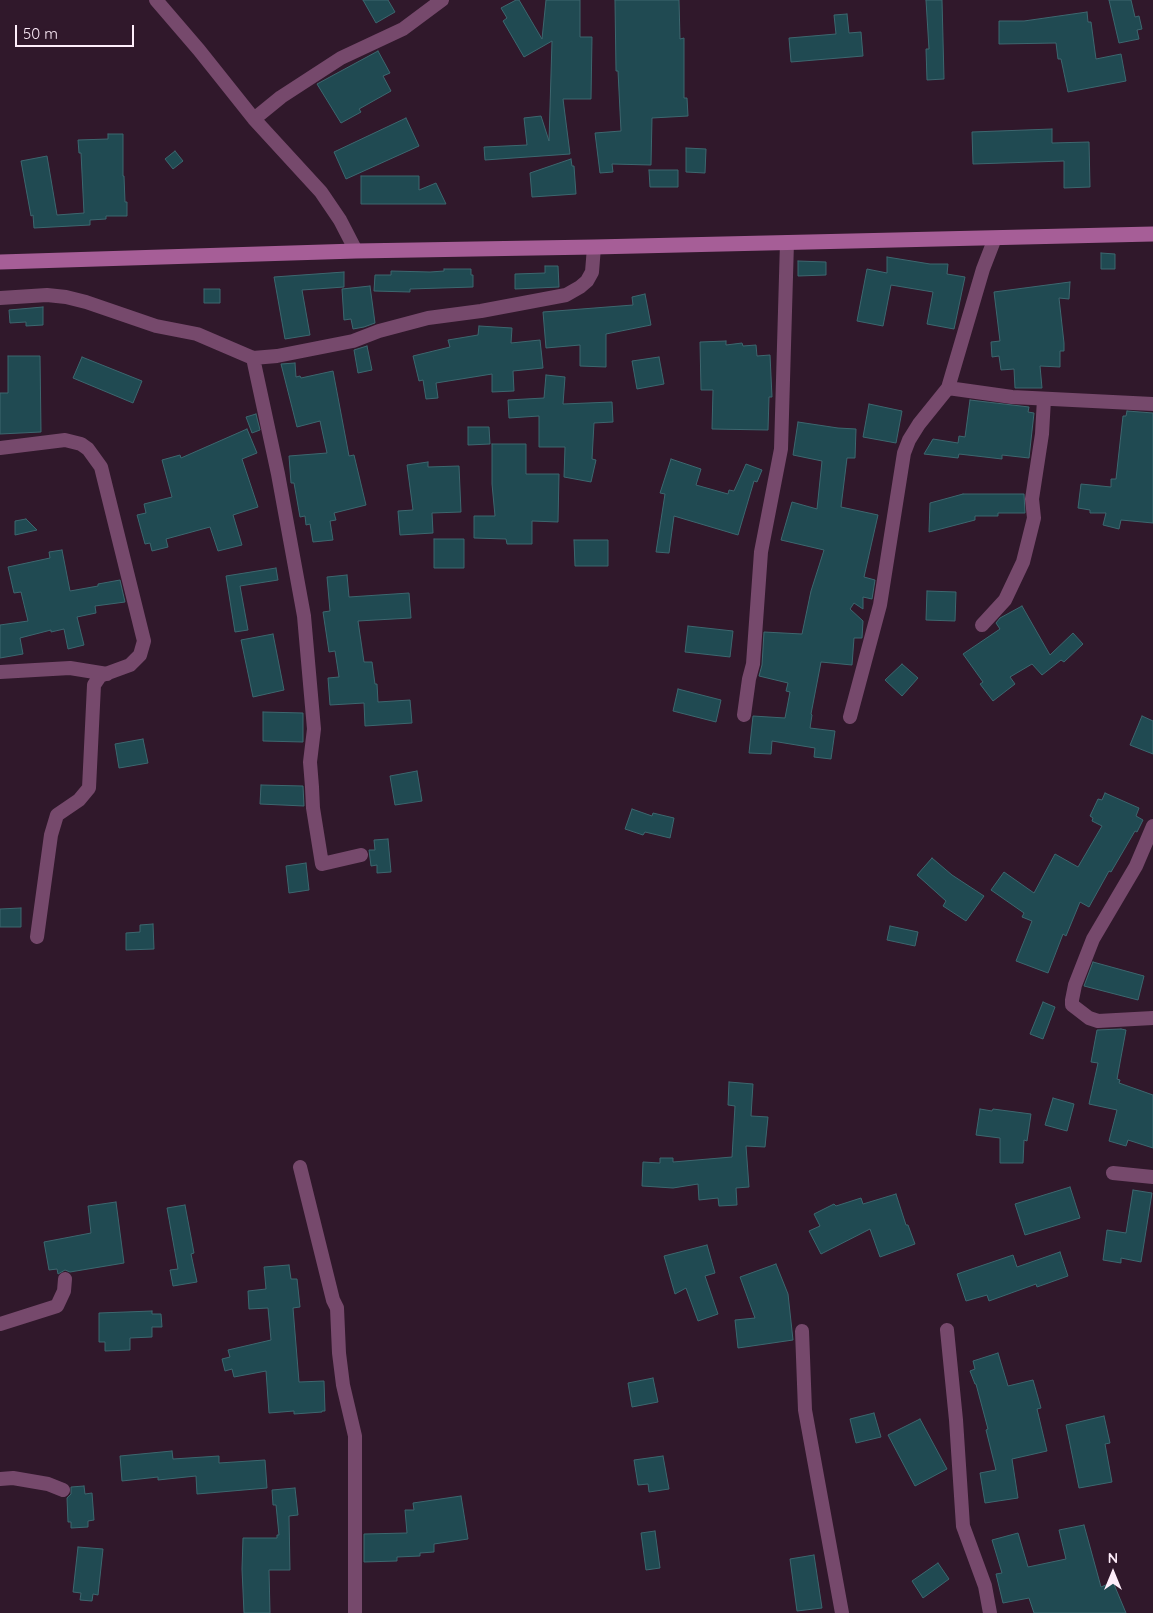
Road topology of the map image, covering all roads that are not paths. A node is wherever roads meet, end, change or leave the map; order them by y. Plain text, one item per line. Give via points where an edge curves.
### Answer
1 (156, 0) edge
2 (442, 0) edge
3 (254, 120) junction
4 (1153, 234) edge
5 (995, 238) junction
6 (787, 242) junction
7 (594, 247) junction
8 (356, 251) junction
9 (0, 262) edge
10 (0, 298) edge
11 (253, 358) junction
12 (948, 388) junction
13 (1044, 399) junction
14 (1153, 404) edge
15 (0, 448) edge
16 (982, 625) dead end
17 (0, 672) edge
18 (107, 674) junction
19 (744, 715) dead end
20 (850, 717) dead end
21 (1153, 826) edge
22 (361, 855) dead end
23 (36, 937) dead end
24 (1153, 1018) edge
25 (300, 1167) dead end
26 (1113, 1173) dead end
27 (1153, 1177) edge
28 (65, 1279) dead end
29 (0, 1324) edge
30 (947, 1330) dead end
31 (802, 1331) dead end
32 (0, 1479) edge
33 (63, 1490) dead end
34 (355, 1613) edge
35 (842, 1613) edge
36 (990, 1613) edge

1 - 3 street
2 - 3 street via 403,29 341,58 281,97
3 - 8 street via 321,192
4 - 5 main road
5 - 6 main road
5 - 12 street
6 - 7 main road
6 - 19 street via 781,449 761,552 753,664
7 - 8 main road
7 - 11 street via 592,272 587,281 566,295 428,318 353,341
8 - 9 main road
10 - 11 street via 66,297 156,326 197,334
11 - 22 street via 304,616 314,729 310,762 322,864
12 - 13 street
12 - 20 street via 919,424 904,453 880,605
13 - 14 street
13 - 16 street via 1032,499 1034,518 1023,562 1005,600
15 - 18 street via 65,440 88,449 101,467 144,641 140,655 130,665
17 - 18 street via 70,668
18 - 23 street via 100,676 94,685 89,788 79,800 57,815
21 - 24 street via 1136,866 1093,940 1075,985 1072,1004 1098,1021
25 - 34 street via 337,1308 343,1385 355,1436
26 - 27 street
28 - 29 street via 57,1306
30 - 36 street via 963,1526
31 - 35 street via 805,1410
32 - 33 street via 48,1484

